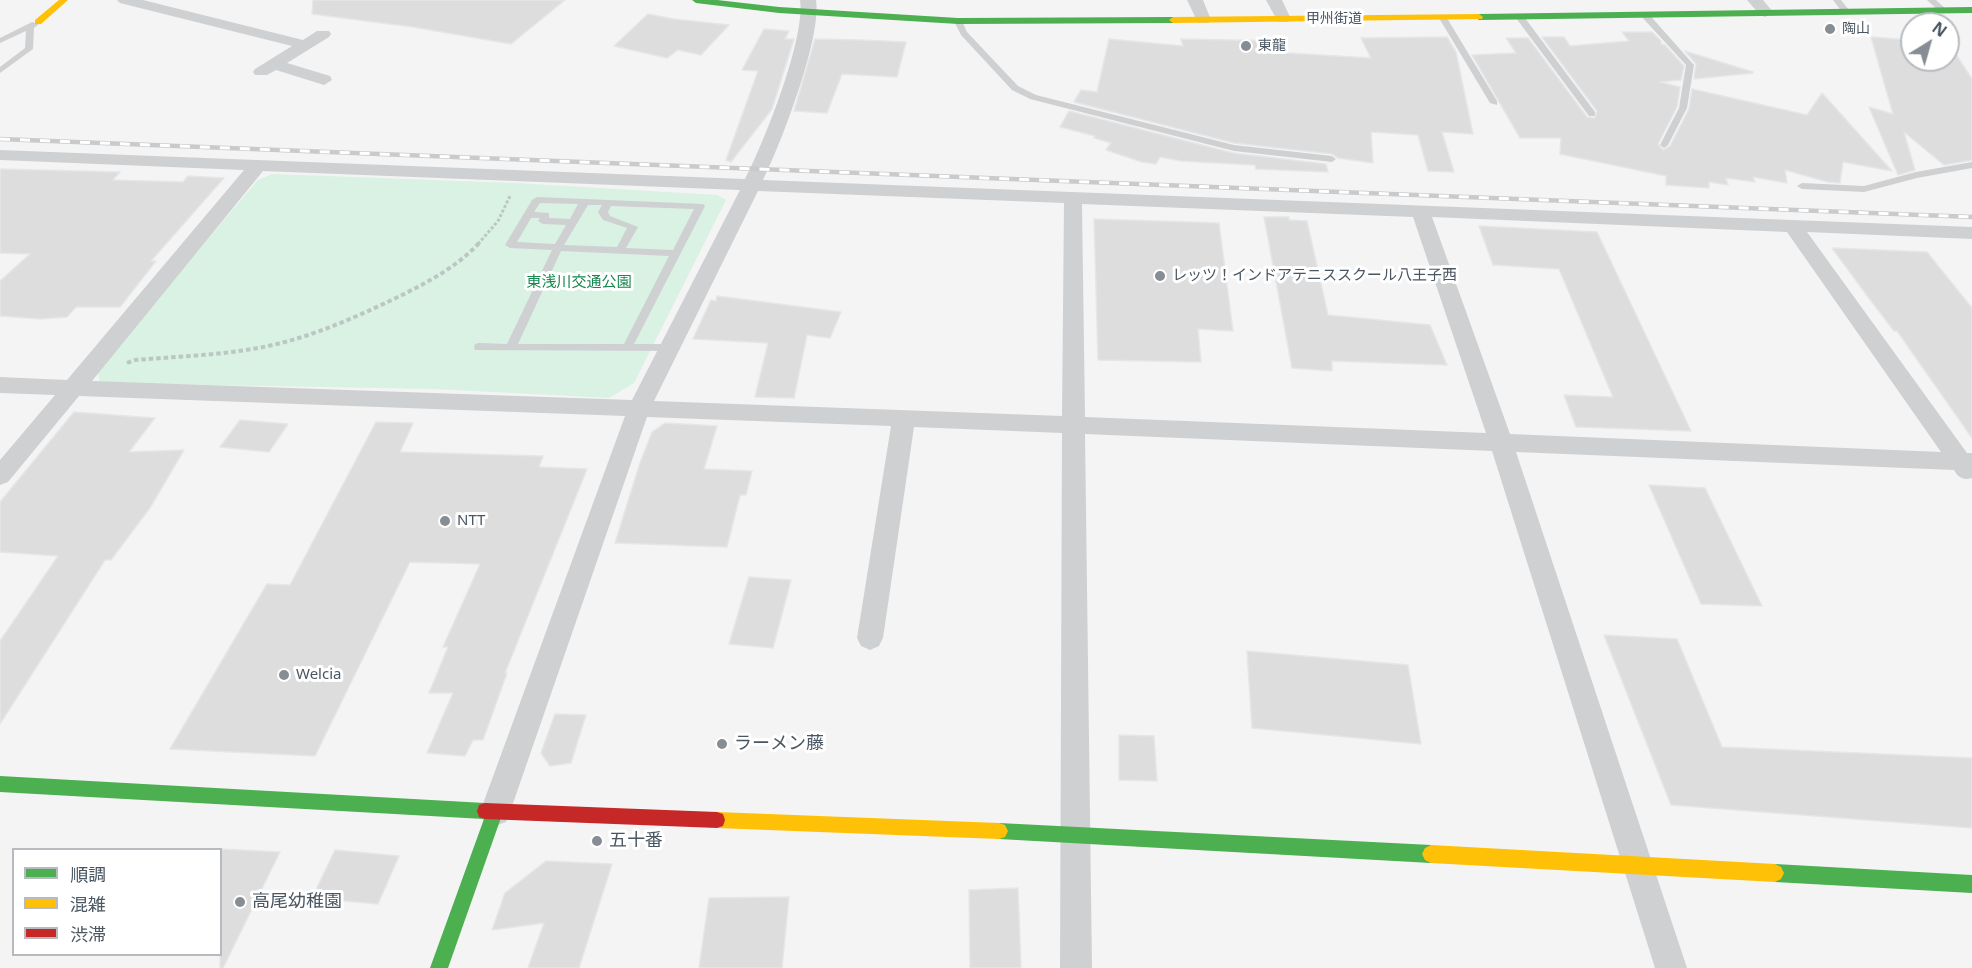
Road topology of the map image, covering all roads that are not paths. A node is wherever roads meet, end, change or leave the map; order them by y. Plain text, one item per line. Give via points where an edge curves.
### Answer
1 (64, 0) edge
2 (125, 0) edge
3 (696, 0) edge
4 (1195, 0) edge
5 (1274, 0) edge
6 (1755, 0) edge
7 (1931, 0) edge
8 (1841, 5) edge
9 (809, 6) edge
10 (1943, 10) junction
11 (1972, 10) edge
12 (1765, 12) junction
13 (1644, 14) junction
14 (1519, 16) junction
15 (1443, 18) junction
16 (1283, 19) junction
17 (1203, 20) junction
18 (958, 21) junction
19 (34, 25) junction
20 (323, 34) dead end
21 (0, 40) edge
22 (305, 45) junction
23 (0, 71) edge
24 (324, 80) dead end
25 (1493, 101) dead end
26 (1592, 114) dead end
27 (1664, 145) dead end
28 (0, 155) edge
29 (1332, 159) dead end
30 (258, 165) junction
31 (1972, 165) edge
32 (752, 184) junction
33 (1802, 186) dead end
34 (1073, 199) junction
35 (585, 201) junction
36 (608, 202) junction
37 (1421, 212) junction
38 (528, 215) junction
39 (573, 222) junction
40 (1793, 226) junction
41 (1972, 233) edge
42 (558, 247) junction
43 (620, 250) junction
44 (676, 253) junction
45 (479, 347) dead end
46 (511, 347) junction
47 (627, 348) junction
48 (669, 348) junction
49 (0, 385) edge
50 (73, 387) junction
51 (639, 409) junction
52 (904, 419) junction
53 (1074, 425) junction
54 (1501, 443) junction
55 (1968, 467) edge
56 (0, 476) edge
57 (870, 638) dead end
58 (0, 784) edge
59 (495, 812) junction
60 (1076, 834) junction
61 (1637, 866) junction
62 (1972, 884) edge
63 (439, 968) edge
64 (1076, 968) edge
65 (1671, 968) edge

1 - 19 main road
2 - 22 street
3 - 9 main road, 甲州街道
4 - 17 street
5 - 16 street
6 - 12 street
7 - 10 lane
8 - 10 main road, 甲州街道
8 - 12 main road, 甲州街道
9 - 18 main road, 甲州街道
9 - 32 street via 792,80 764,162
10 - 11 main road, 甲州街道
12 - 13 main road, 甲州街道
13 - 14 main road, 甲州街道
13 - 27 lane via 1690,65 1683,108
14 - 15 main road, 甲州街道
14 - 26 lane
15 - 16 main road, 甲州街道
15 - 25 lane
16 - 17 main road, 甲州街道
17 - 18 main road, 甲州街道
18 - 29 lane via 964,33 1015,88 1034,97 1234,148
19 - 21 lane
19 - 23 lane via 29,49
20 - 22 street
22 - 24 street via 267,68
28 - 30 street
30 - 32 street
30 - 50 street
31 - 33 lane via 1864,189
32 - 34 street
32 - 48 street
34 - 37 street
34 - 53 street
35 - 36 lane
35 - 38 lane via 537,200
35 - 39 lane
36 - 43 lane via 603,212 606,218 633,226
36 - 44 lane via 700,206
37 - 40 street
37 - 54 street
38 - 39 lane via 546,215 543,221
38 - 42 lane via 510,245
39 - 42 lane
40 - 41 street
40 - 55 street
42 - 43 lane
42 - 46 lane
43 - 44 lane
44 - 47 lane
45 - 46 lane
46 - 47 lane
47 - 48 lane
48 - 51 street
49 - 50 street
50 - 51 street
50 - 56 street
51 - 52 street
51 - 59 street
52 - 53 street
52 - 57 street
53 - 54 street
53 - 60 street
54 - 55 street
54 - 61 street
58 - 59 main road
59 - 60 main road
59 - 63 main road
60 - 61 main road
60 - 64 street
61 - 62 main road
61 - 65 street

